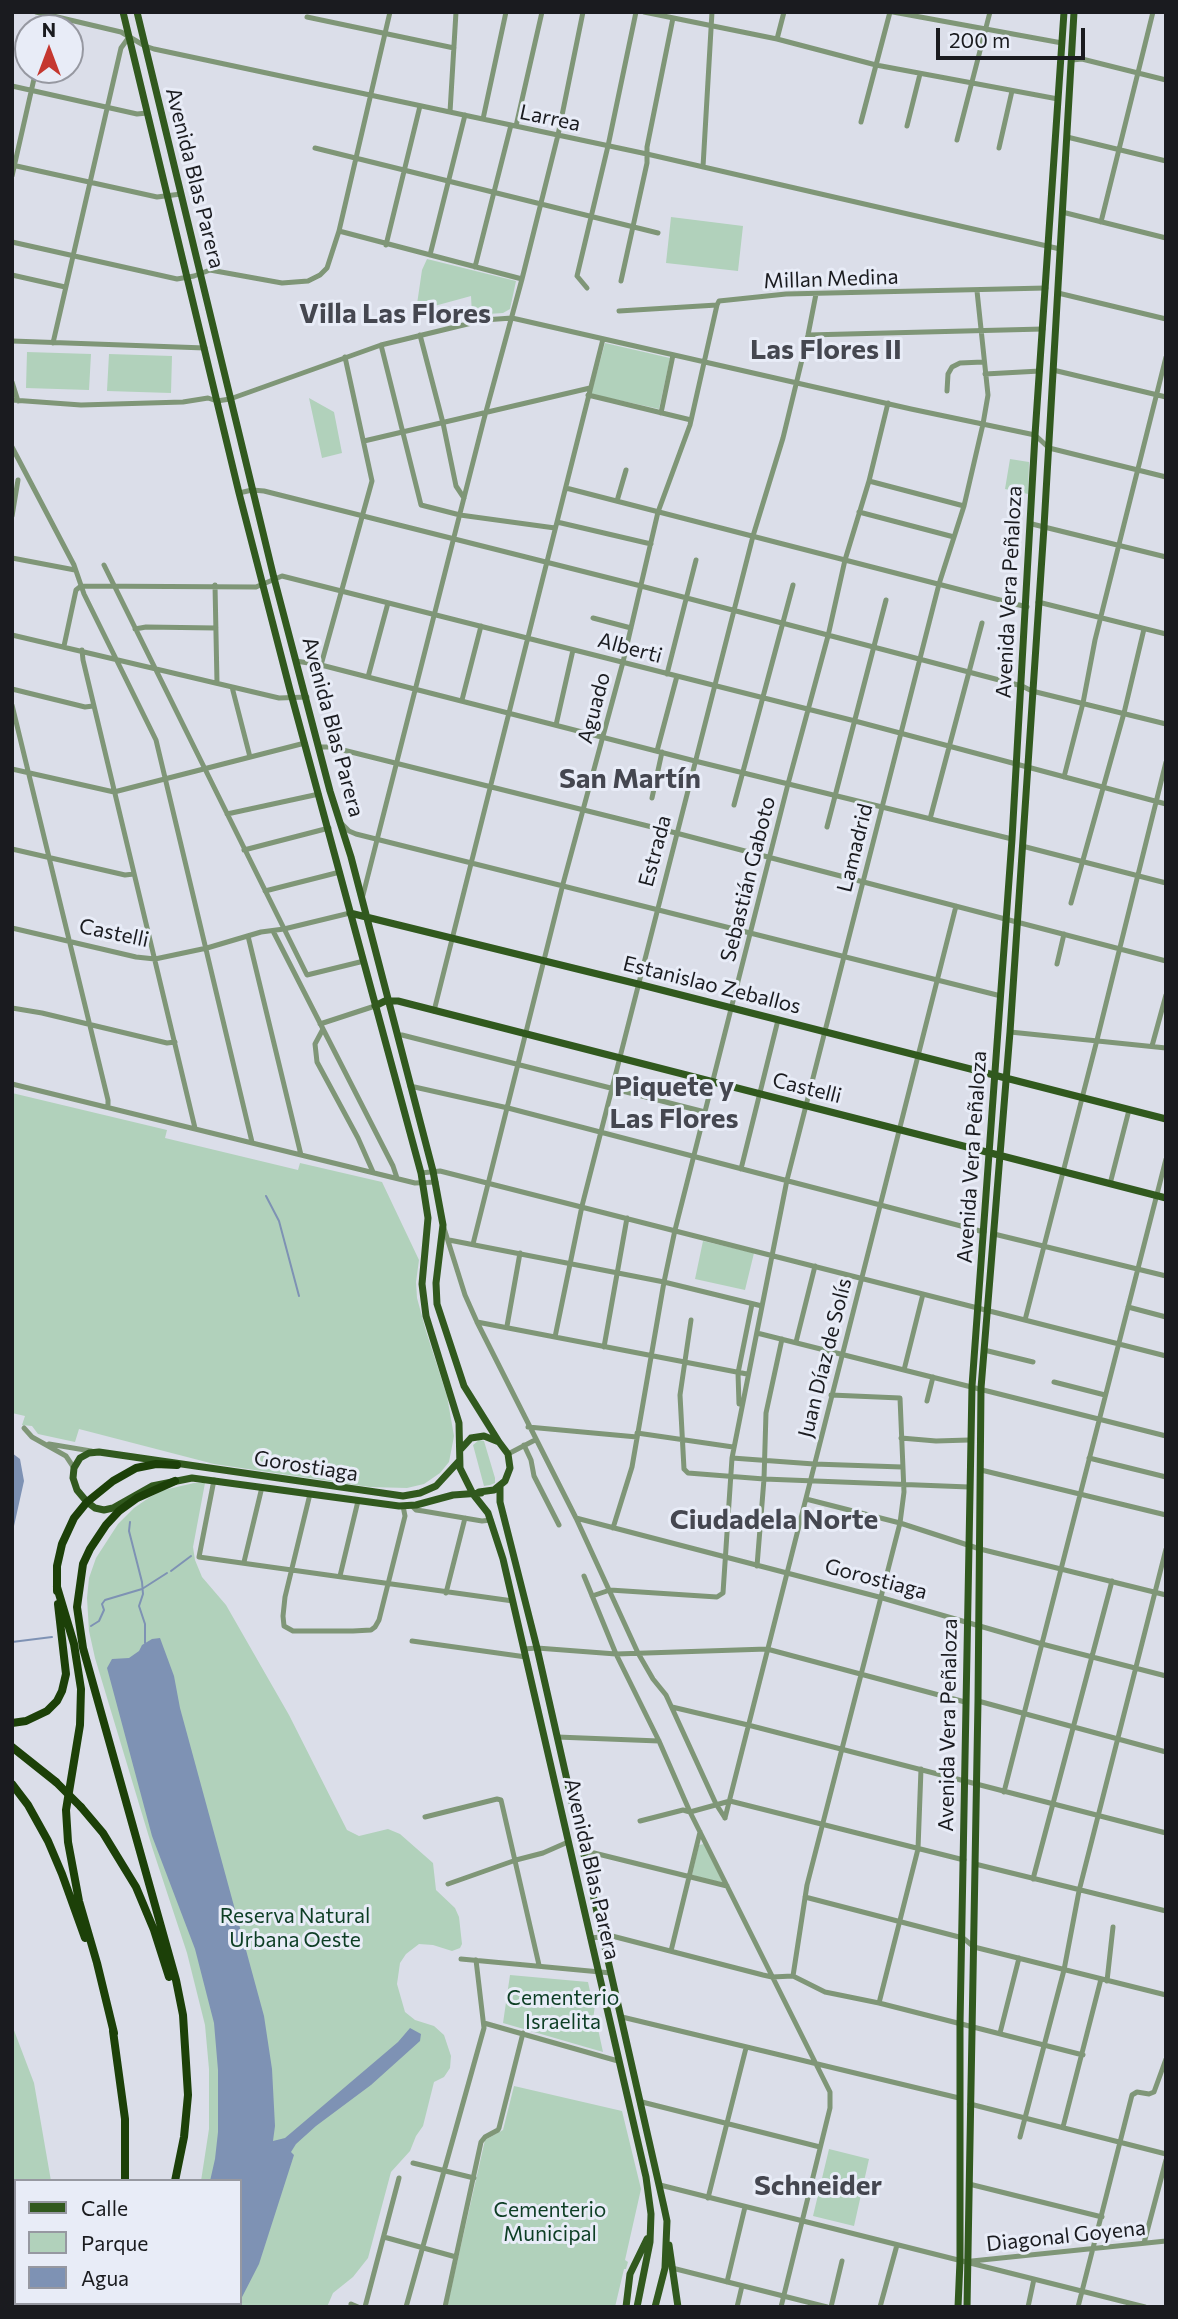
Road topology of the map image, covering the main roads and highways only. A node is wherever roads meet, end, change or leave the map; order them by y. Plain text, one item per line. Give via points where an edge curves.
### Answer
1 (123, 12) edge
2 (137, 12) edge
3 (1063, 12) edge
4 (1074, 12) edge
5 (350, 912) junction
6 (365, 915) junction
7 (388, 1001) junction
8 (375, 1006) junction
9 (995, 1076) junction
10 (1006, 1078) junction
11 (1166, 1119) edge
12 (990, 1153) junction
13 (1000, 1155) junction
14 (1166, 1198) edge
15 (499, 1442) junction
16 (461, 1449) junction
17 (459, 1461) junction
18 (177, 1465) junction
19 (175, 1481) junction
20 (325, 1486) junction
21 (500, 1486) junction
22 (475, 1491) junction
23 (323, 1496) junction
24 (86, 1502) junction
25 (57, 1587) junction
26 (12, 1723) edge
27 (12, 1747) edge
28 (12, 1784) edge
29 (114, 2033) junction
30 (187, 2052) junction
31 (125, 2179) edge
32 (175, 2179) edge
33 (651, 2214) junction
34 (667, 2221) junction
35 (650, 2251) junction
36 (666, 2255) junction
37 (638, 2257) junction
38 (672, 2268) junction
39 (676, 2290) junction
40 (967, 2306) edge
41 (626, 2307) edge
42 (636, 2307) edge
43 (655, 2307) edge
44 (671, 2307) edge
45 (678, 2307) edge
46 (958, 2307) edge

1 - 5 main road, Avenida Blas Parera via 239,493
2 - 6 main road, Avenida Blas Parera via 274,578
3 - 9 main road, Avenida Vera Peñaloza
4 - 10 main road, Avenida Vera Peñaloza
5 - 6 main road, Estanislao Zeballos
5 - 8 main road, Avenida Blas Parera
6 - 7 main road, Avenida Blas Parera
6 - 9 main road, Estanislao Zeballos
7 - 8 main road
7 - 12 main road, Castelli
7 - 15 main road, Avenida Blas Parera via 443,1225 437,1304 472,1401
8 - 16 main road, Avenida Blas Parera via 424,1184 428,1219 423,1299 459,1423
9 - 10 main road, Estanislao Zeballos
9 - 12 main road, Avenida Vera Peñaloza
10 - 11 main road, Estanislao Zeballos
10 - 13 main road, Avenida Vera Peñaloza
12 - 13 main road, Castelli
12 - 46 main road, Avenida Vera Peñaloza via 970,1440
13 - 14 main road, Castelli
13 - 40 main road, Avenida Vera Peñaloza via 981,1388
15 - 16 main road via 479,1436
15 - 21 main road via 510,1461
16 - 17 main road
17 - 20 main road, Gorostiaga via 441,1482 413,1495
17 - 22 main road via 463,1476
18 - 20 main road, Gorostiaga
18 - 24 highway via 136,1468
18 - 24 main road, Gorostiaga via 99,1452 84,1455 74,1468 73,1482
19 - 23 main road, Gorostiaga via 214,1480
19 - 24 main road, Gorostiaga via 145,1489 109,1510
19 - 30 highway via 137,1498 106,1525 83,1564 77,1607 83,1648 176,1980
20 - 23 main road
21 - 22 main road, Gorostiaga
21 - 34 main road, Avenida Blas Parera via 500,1502
22 - 23 main road, Gorostiaga via 412,1506
22 - 33 main road, Avenida Blas Parera via 491,1520 513,1601
24 - 25 highway via 62,1544
25 - 26 highway via 65,1683 47,1711
25 - 29 highway via 81,1689 66,1810 68,1842
27 - 30 highway, bridge via 57,1782 121,1860 149,1915
28 - 29 highway via 28,1805 62,1874
29 - 31 highway via 125,2119
30 - 32 highway via 187,2108
33 - 35 main road, Avenida Blas Parera
33 - 37 main road via 648,2239
34 - 36 main road, Avenida Blas Parera
34 - 38 main road
35 - 36 main road
35 - 37 main road
35 - 42 main road, Avenida Blas Parera
36 - 38 main road
36 - 43 main road, Avenida Blas Parera
37 - 41 main road via 630,2274
38 - 39 main road
39 - 44 main road
39 - 45 main road

